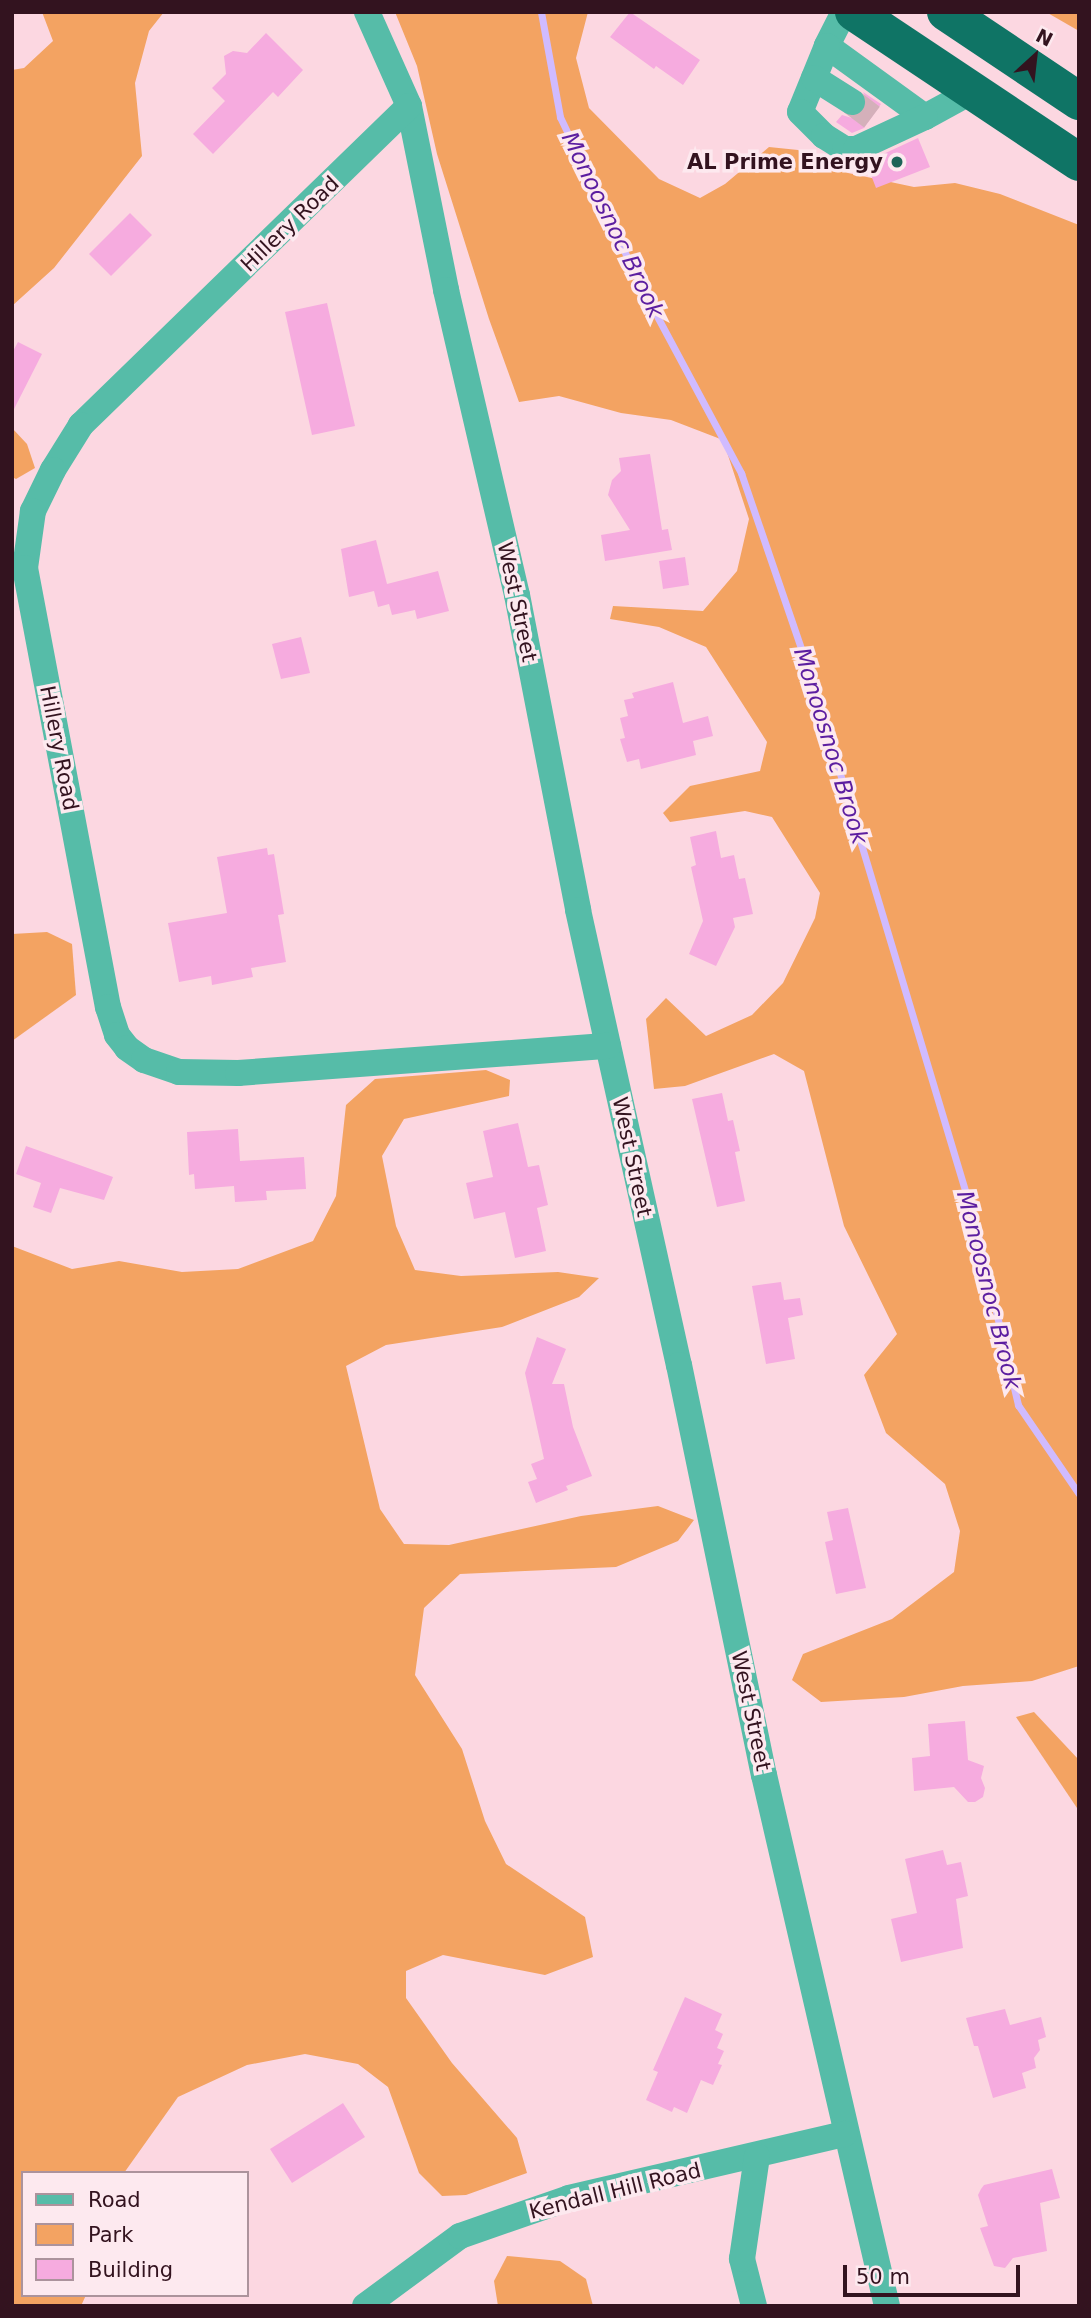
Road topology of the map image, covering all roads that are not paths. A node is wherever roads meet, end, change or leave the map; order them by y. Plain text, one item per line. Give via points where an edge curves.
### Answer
1 (367, 12) edge
2 (844, 12) edge
3 (854, 12) edge
4 (946, 12) edge
5 (827, 46) junction
6 (814, 78) junction
7 (971, 92) junction
8 (1079, 101) edge
9 (409, 106) junction
10 (872, 117) junction
11 (925, 117) junction
12 (1079, 162) edge
13 (608, 1046) junction
14 (845, 2134) junction
15 (757, 2156) junction
16 (365, 2306) edge
17 (754, 2306) edge
18 (887, 2306) edge

1 - 9 street, West Street
2 - 5 street
3 - 7 highway
4 - 8 highway
5 - 6 street
5 - 11 street
6 - 10 street
6 - 10 street via 800,112 824,136 845,149 856,149
7 - 11 street
7 - 12 highway
9 - 13 street, West Street via 446,290 517,595
9 - 13 street, Hillery Road via 80,425 33,511 25,568 108,1007 117,1035 127,1048 144,1060 179,1072 238,1073
10 - 11 street
13 - 14 street, West Street
14 - 15 street, Kendall Hill Road
14 - 18 street, West Street
15 - 16 street, Kendall Hill Road via 569,2199 460,2236
15 - 17 street via 742,2259

